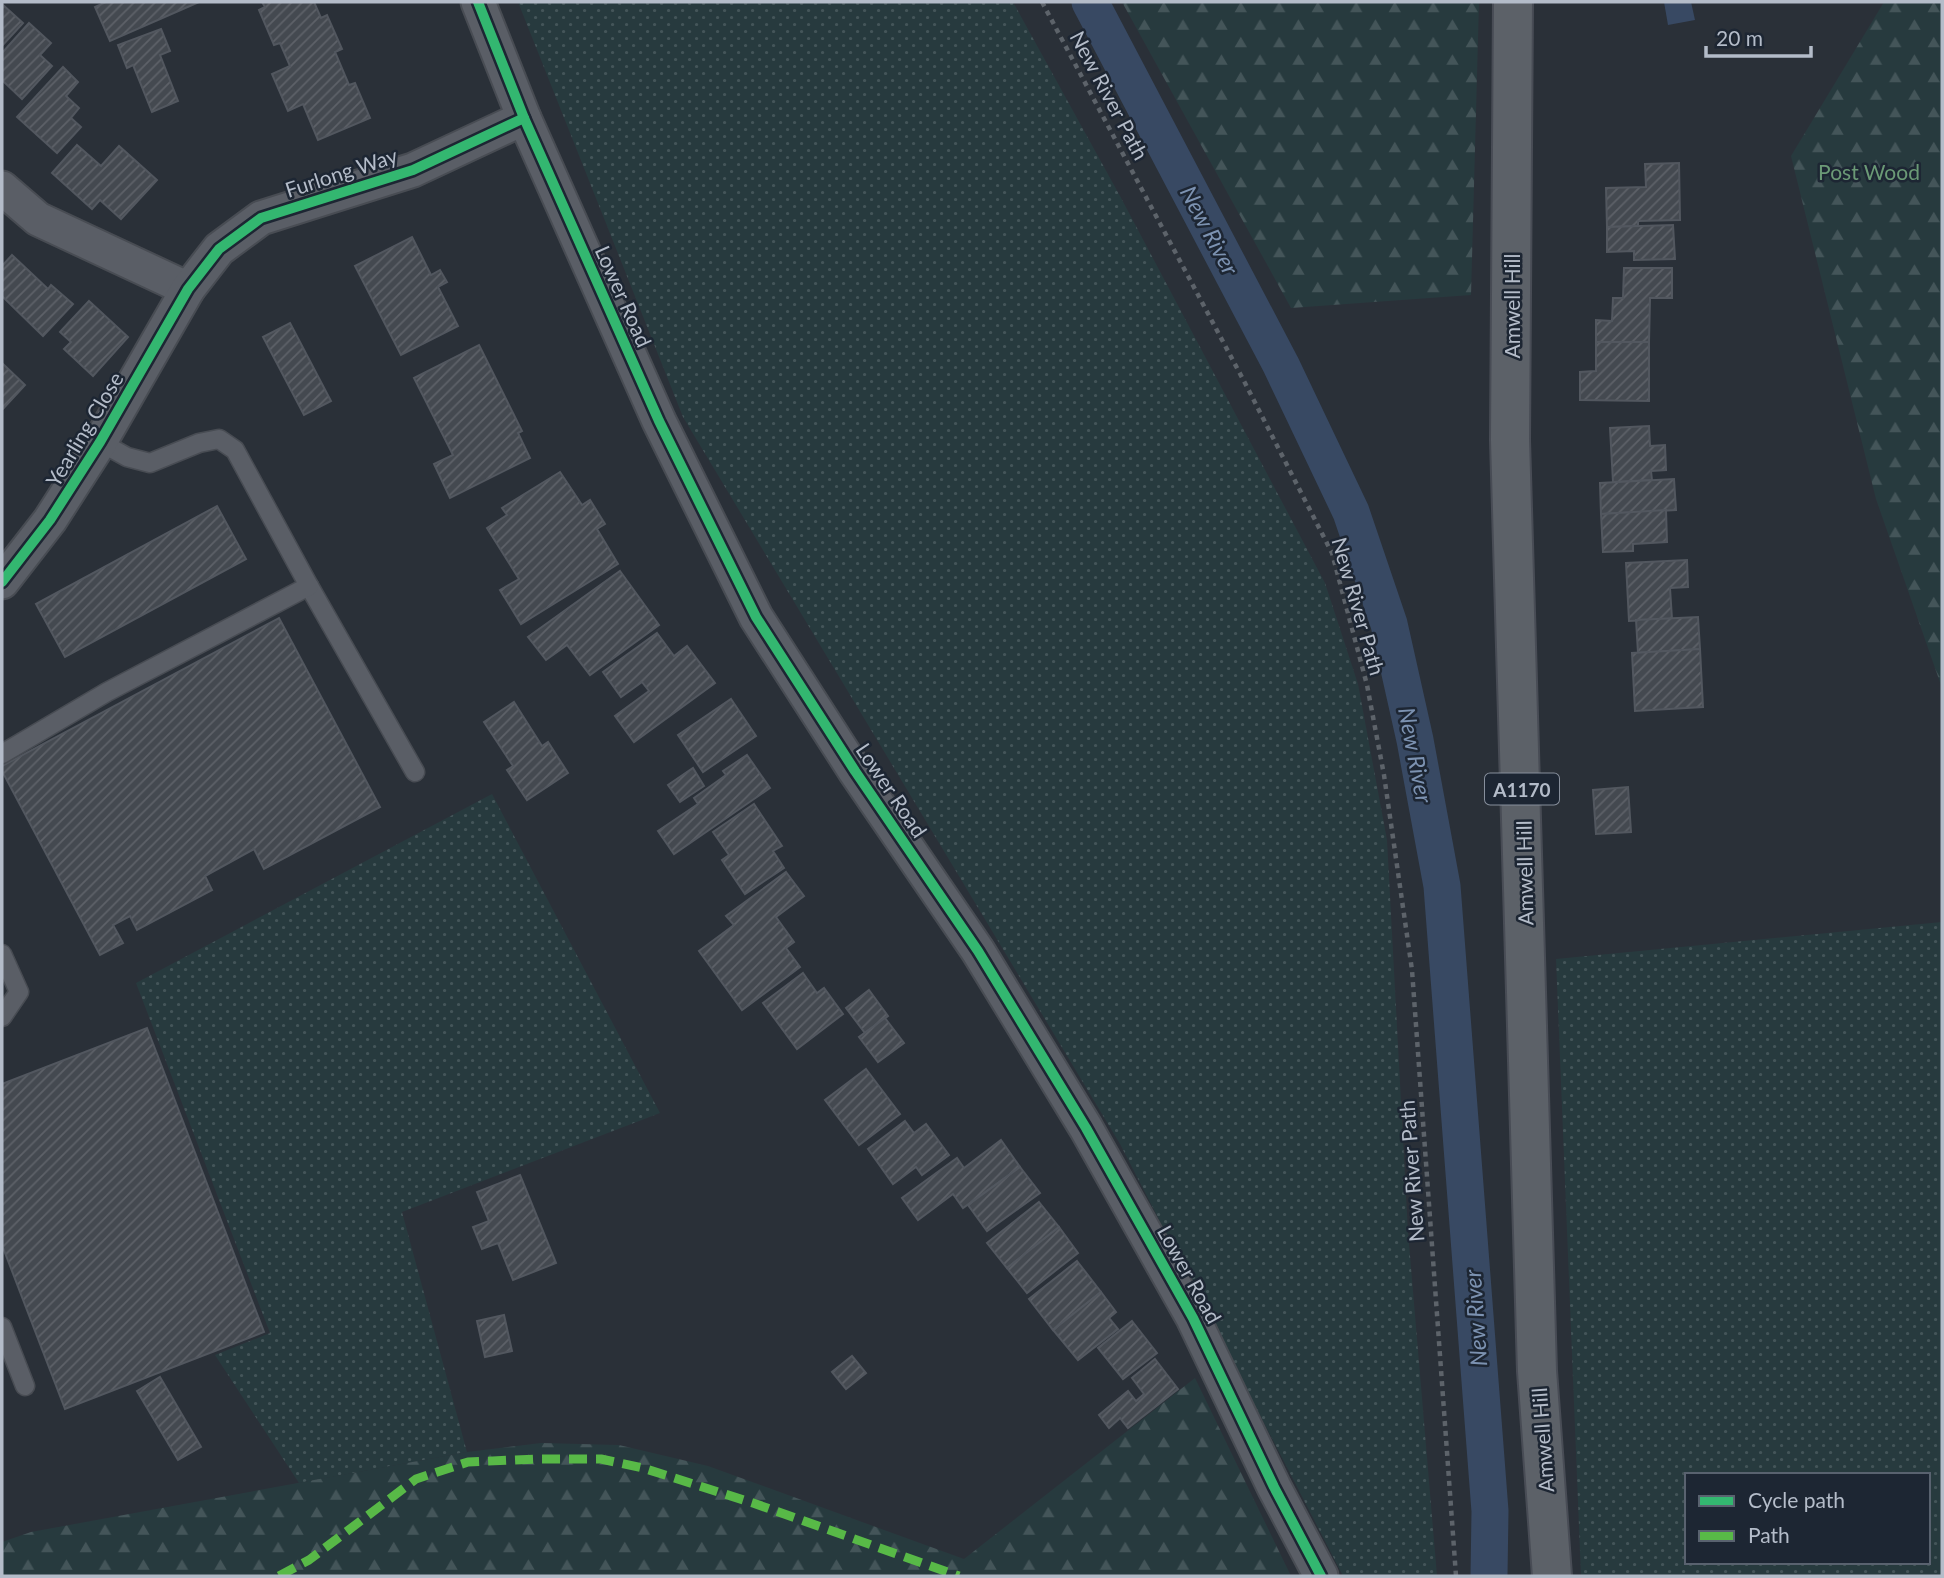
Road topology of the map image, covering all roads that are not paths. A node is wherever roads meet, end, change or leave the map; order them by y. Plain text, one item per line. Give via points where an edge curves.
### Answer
1 (478, 2) edge
2 (1513, 2) edge
3 (524, 118) junction
4 (7, 204) edge
5 (188, 289) junction
6 (100, 442) junction
7 (2, 582) edge
8 (309, 586) junction
9 (2, 754) edge
10 (415, 772) dead end
11 (2, 954) edge
12 (2, 1017) edge
13 (2, 1327) edge
14 (24, 1386) dead end
15 (1321, 1576) edge
16 (1552, 1576) edge

1 - 3 street, Lower Road
2 - 16 main road, Amwell Hill / A1170 via 1510,440 1537,1371
3 - 5 street, Furlong Way via 413,170 261,218 219,249
3 - 15 street, Lower Road via 659,421 756,617 978,951 1086,1128 1193,1318
4 - 5 street
5 - 6 street, Yearling Close
6 - 7 street, Yearling Close via 50,520
6 - 8 lane via 150,463 219,439 235,450
8 - 9 lane via 107,692
8 - 10 lane
11 - 12 lane via 19,992
13 - 14 lane

